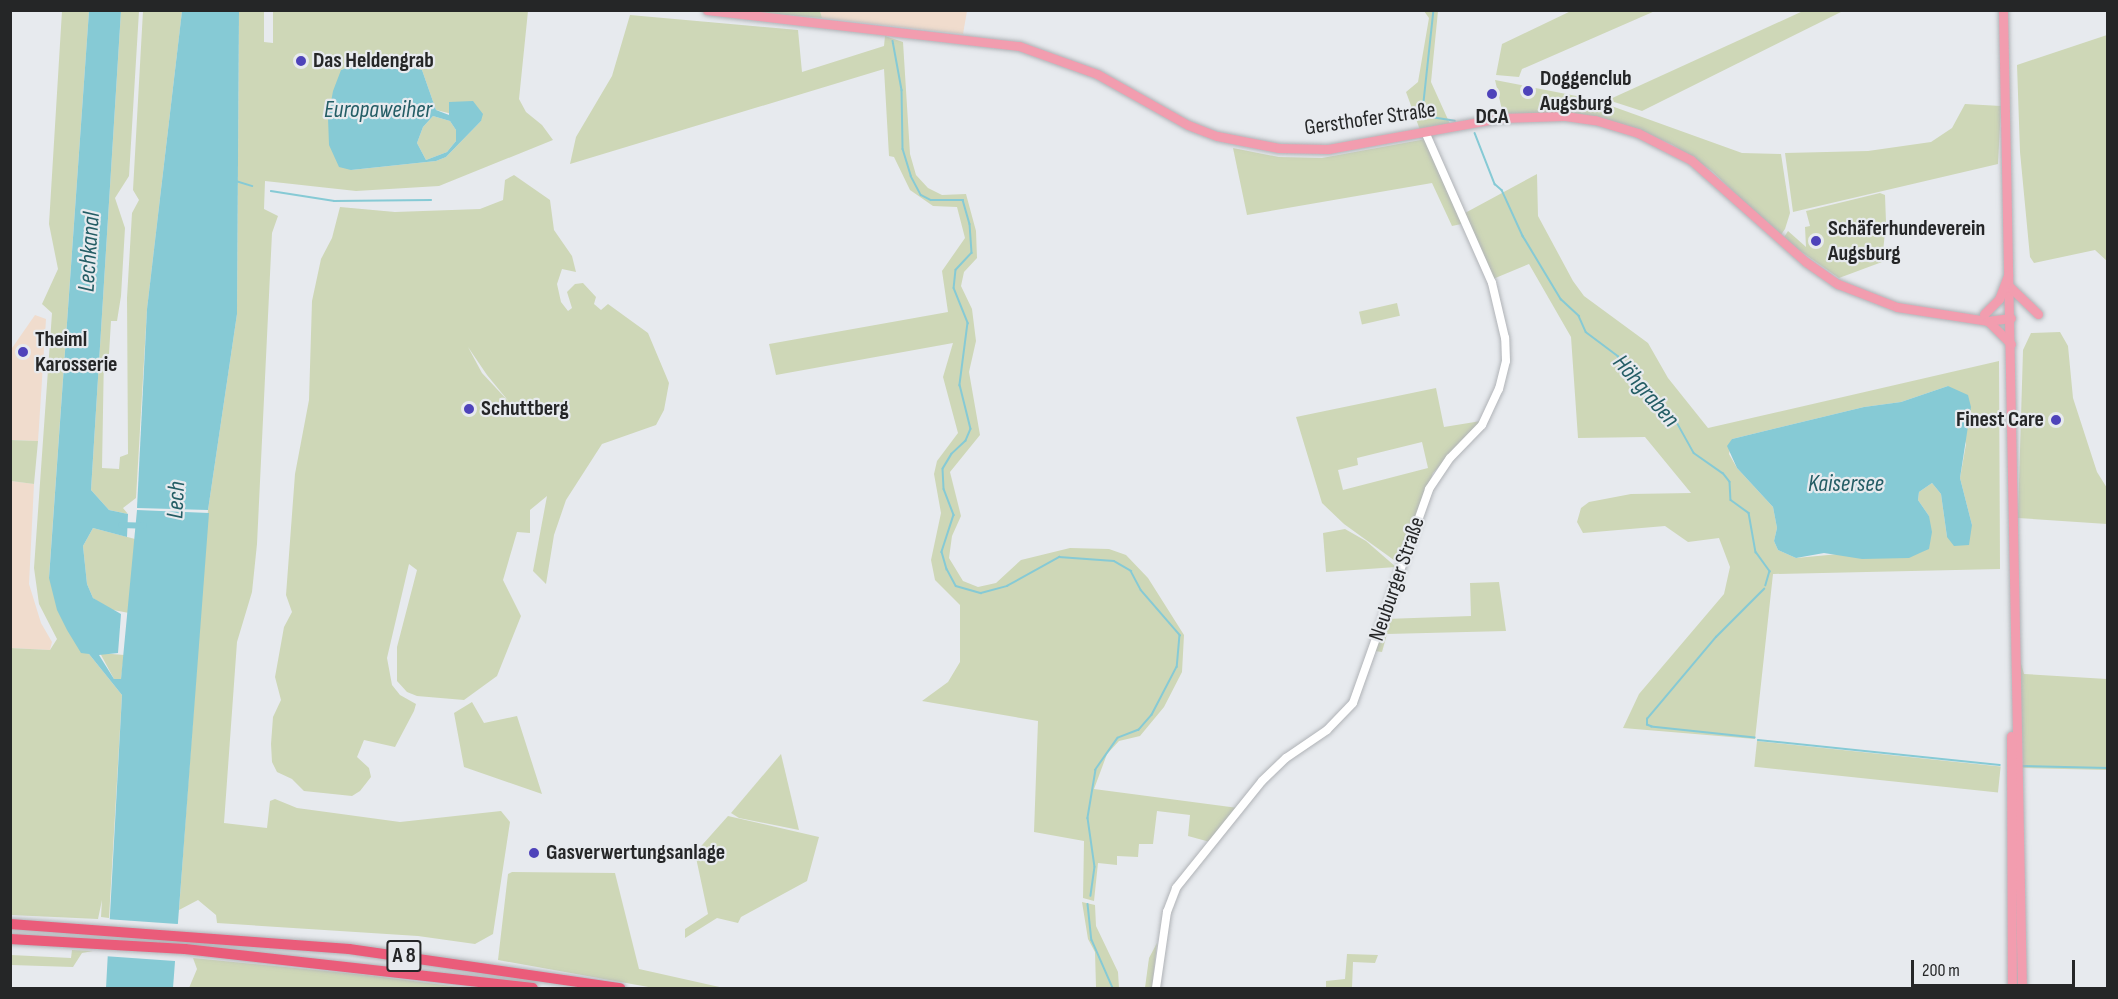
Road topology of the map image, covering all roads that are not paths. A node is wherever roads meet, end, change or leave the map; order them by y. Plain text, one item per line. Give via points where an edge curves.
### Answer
1 (707, 10) edge
2 (2003, 10) edge
3 (1425, 132) junction
4 (2010, 270) junction
5 (2010, 287) junction
6 (2038, 314) dead end
7 (1985, 317) junction
8 (2011, 318) junction
9 (2011, 344) junction
10 (2013, 671) junction
11 (10, 924) edge
12 (10, 939) edge
13 (534, 988) edge
14 (620, 988) edge
15 (1156, 988) edge
16 (2012, 988) edge
17 (2022, 988) edge

1 - 3 main road, Gersthofer Straße via 965,38 1041,51 1097,74 1188,125 1252,145 1328,149
2 - 4 main road
3 - 7 main road, Gersthofer Straße via 1527,116 1565,116 1617,125 1673,148 1709,173 1806,262 1838,284 1897,307
3 - 15 street, Neuburger Straße via 1492,283 1505,338 1506,361 1499,390 1482,425 1450,458 1429,489 1353,703 1327,730 1286,758 1262,781 1176,888 1167,912
4 - 5 main road
4 - 7 main road via 1999,300
5 - 6 main road
5 - 8 main road
7 - 8 main road, Gersthofer Straße
7 - 9 main road
8 - 9 main road
9 - 10 main road
10 - 16 main road via 2009,863
10 - 17 main road
11 - 14 highway, A 8 via 349,949
12 - 13 highway, A 8 via 185,949

